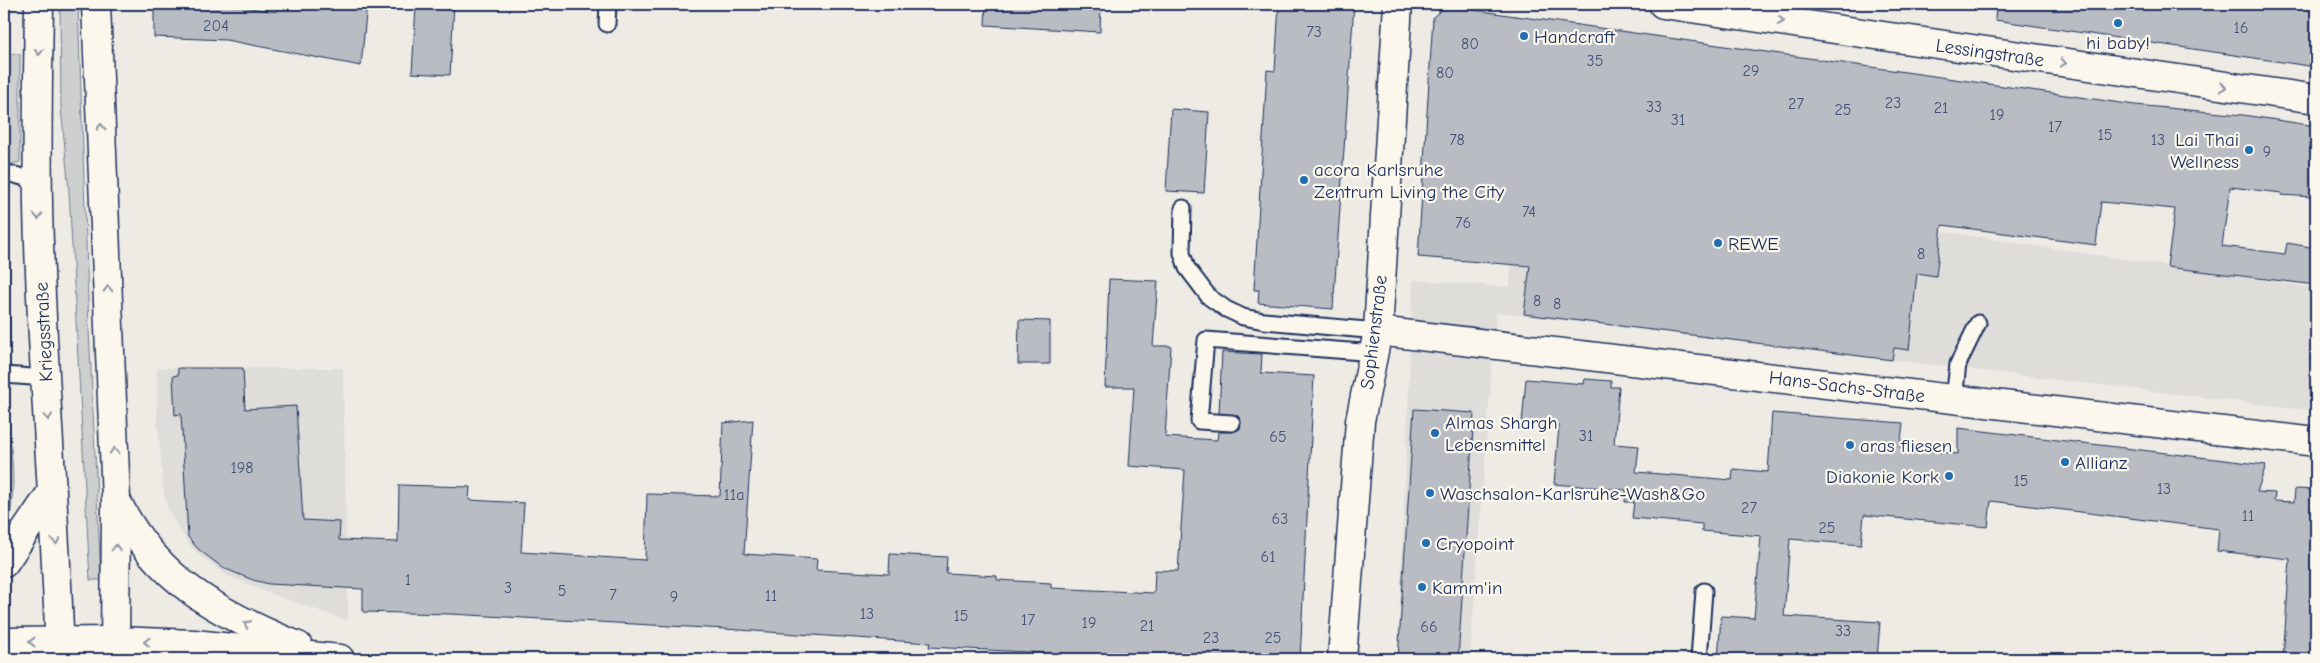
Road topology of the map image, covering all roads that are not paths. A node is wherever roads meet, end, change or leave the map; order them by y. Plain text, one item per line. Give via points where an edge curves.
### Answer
1 (39, 4) edge
2 (96, 4) edge
3 (608, 4) edge
4 (1398, 4) edge
5 (1663, 4) edge
6 (607, 24) dead end
7 (2316, 99) edge
8 (4, 172) edge
9 (37, 181) junction
10 (1183, 208) dead end
11 (1978, 323) dead end
12 (1376, 342) junction
13 (4, 375) edge
14 (46, 378) junction
15 (1954, 399) junction
16 (1232, 423) dead end
17 (2316, 442) edge
18 (51, 493) junction
19 (116, 500) junction
20 (4, 563) edge
21 (1704, 592) dead end
22 (4, 642) edge
23 (60, 650) edge
24 (115, 650) edge
25 (332, 658) edge
26 (1342, 659) edge
27 (1699, 659) edge

1 -> 9 street, Kriegsstraße
19 -> 2 street
3 - 6 lane
4 - 12 street, Sophienstraße
5 -> 7 street, Lessingstraße
8 - 9 lane
9 -> 14 street, Kriegsstraße
10 - 12 lane via 1182,253 1187,268 1209,297 1226,309 1242,317
11 - 15 lane via 1958,364
12 - 15 street, Hans-Sachs-Straße
12 - 16 lane via 1206,340 1199,421
12 - 26 street, Sophienstraße via 1360,421
13 - 14 lane
14 -> 18 street, Kriegsstraße
15 - 17 street, Hans-Sachs-Straße
18 - 20 street
18 -> 23 street, Kriegsstraße via 58,565
24 -> 19 street
25 -> 19 street via 249,626 211,604 158,563 131,530
21 - 27 lane
23 -> 22 street
23 - 24 street
25 -> 24 street via 194,644

